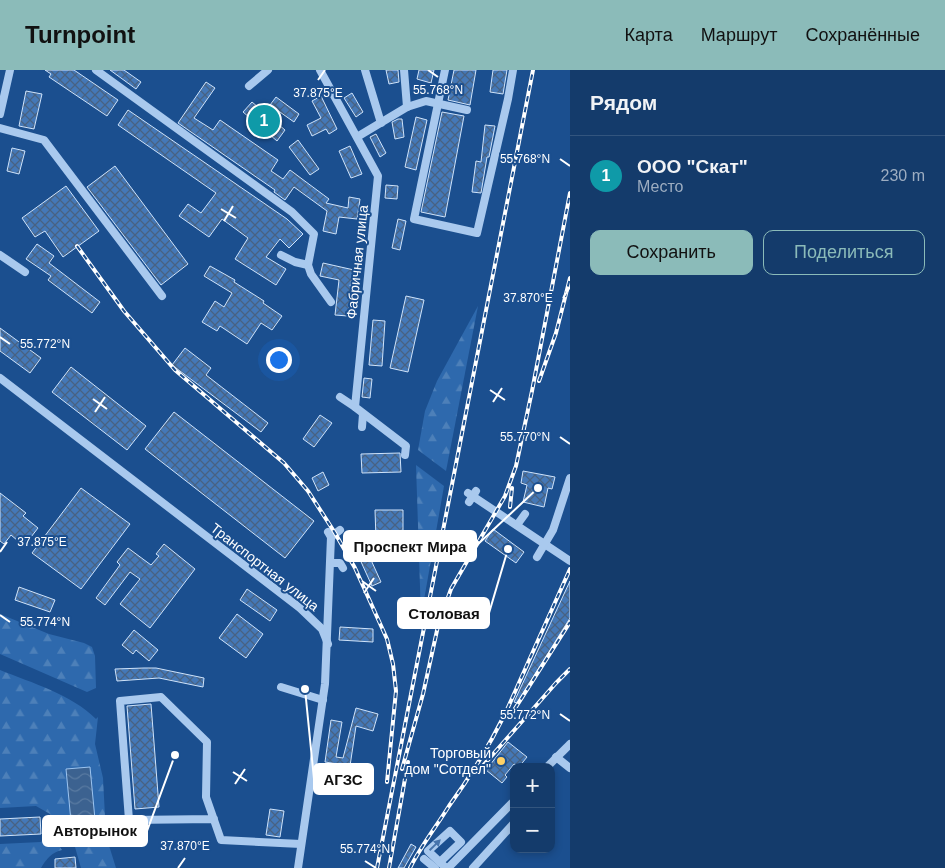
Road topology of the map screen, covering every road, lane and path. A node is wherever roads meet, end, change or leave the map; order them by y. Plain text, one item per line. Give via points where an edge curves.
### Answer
1 (10, 70) edge
2 (96, 70) edge
3 (268, 70) edge
4 (320, 70) edge
5 (365, 70) edge
6 (404, 70) edge
7 (445, 70) edge
8 (513, 70) edge
9 (249, 86) dead end
10 (1, 100) edge
11 (439, 104) junction
12 (407, 107) junction
13 (467, 110) dead end
14 (0, 114) edge
15 (381, 123) junction
16 (0, 128) edge
17 (357, 137) junction
18 (281, 255) dead end
19 (0, 256) edge
20 (308, 265) junction
21 (25, 272) dead end
22 (162, 296) dead end
23 (331, 302) dead end
24 (0, 378) edge
25 (340, 397) dead end
26 (355, 408) junction
27 (363, 414) junction
28 (362, 427) dead end
29 (405, 446) dead end
30 (570, 478) edge
31 (471, 496) dead end
32 (525, 514) dead end
33 (517, 526) junction
34 (340, 530) dead end
35 (546, 545) junction
36 (537, 557) dead end
37 (570, 561) edge
38 (331, 563) junction
39 (343, 568) dead end
40 (328, 644) junction
41 (281, 687) dead end
42 (323, 700) junction
43 (310, 720) dead end
44 (321, 723) junction
45 (570, 744) edge
46 (556, 757) junction
47 (551, 763) edge
48 (570, 768) edge
49 (510, 801) edge
50 (214, 819) junction
51 (510, 827) edge
52 (301, 844) junction
53 (424, 860) dead end
54 (442, 867) edge
55 (298, 868) edge
56 (473, 868) edge

1 - 10 street
2 - 20 street via 292,212 314,234
3 - 9 street
4 - 17 street, Фабричная улица
5 - 15 street
6 - 12 street
7 - 11 street
8 - 11 street via 477,234 414,219
10 - 14 street
11 - 12 street via 426,101
11 - 13 street
12 - 15 street
15 - 17 street
16 - 22 street via 44,140
17 - 26 street, Фабричная улица via 378,176 360,327
18 - 20 street
19 - 21 street
20 - 23 street
24 - 40 street, Транспортная улица via 300,608 322,629
25 - 26 street
26 - 27 street
27 - 28 street
27 - 29 street
30 - 35 street
31 - 33 street
32 - 33 street
33 - 35 street
34 - 38 street via 330,535
35 - 36 street
35 - 37 street
38 - 39 street via 340,563
38 - 40 street
40 - 42 street
41 - 42 street
42 - 44 street
43 - 44 street
44 - 52 street
45 - 46 street
46 - 47 street
46 - 48 street
49 - 54 street
50 - 50 street via 129,820 120,701 161,697 207,742 206,797
50 - 52 street via 221,840
51 - 56 street
52 - 55 street
53 - 54 street

